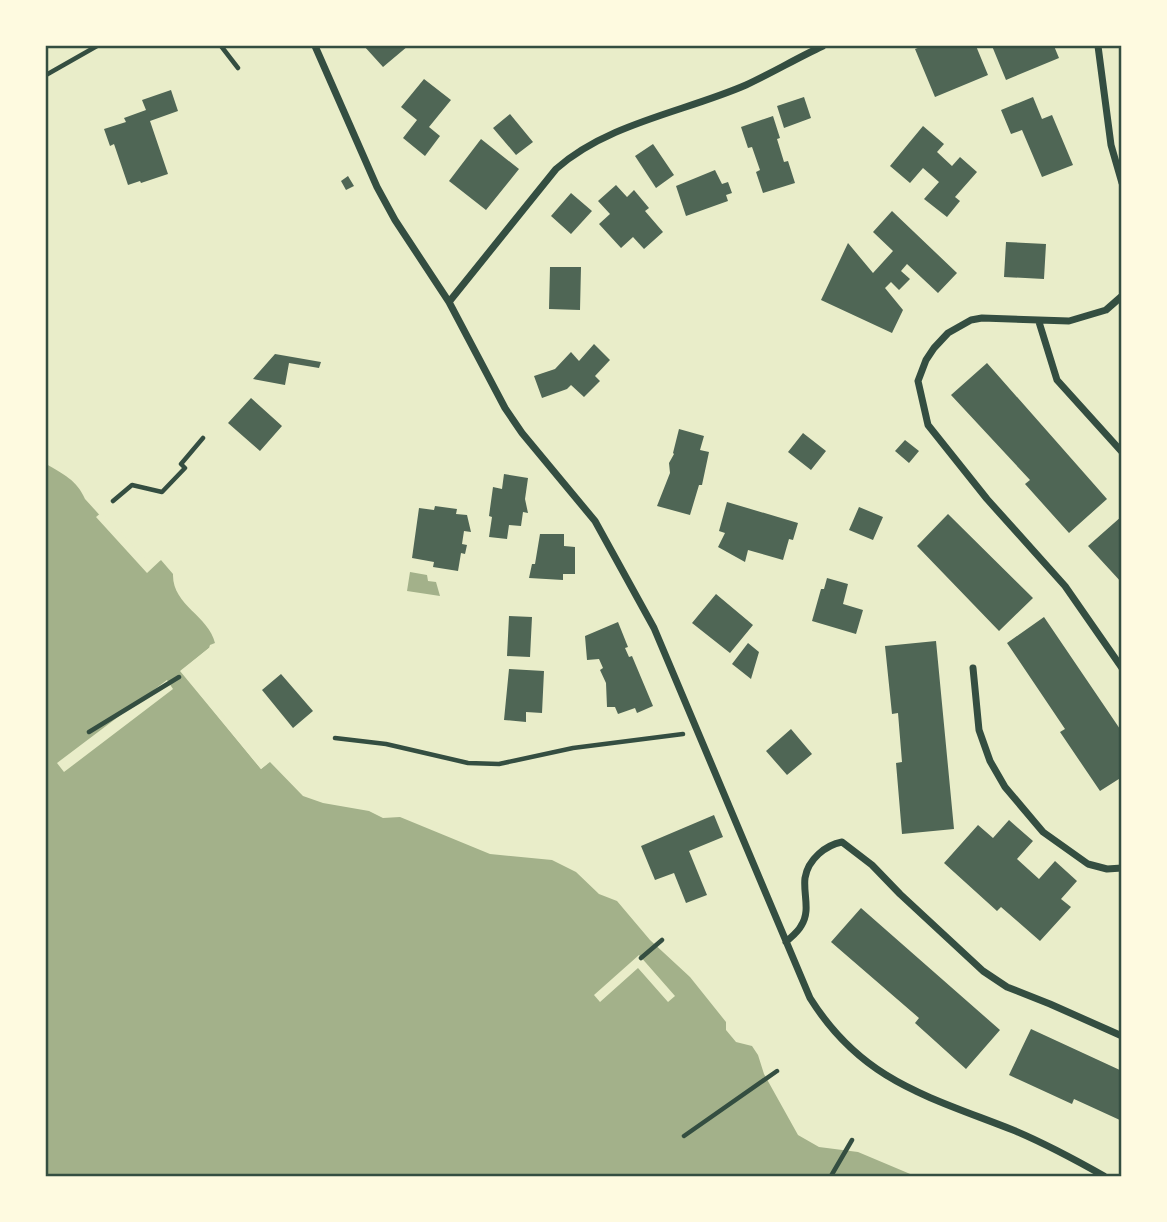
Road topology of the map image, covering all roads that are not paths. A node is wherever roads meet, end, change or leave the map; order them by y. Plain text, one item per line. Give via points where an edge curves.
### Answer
1 (315, 46) edge
2 (823, 46) edge
3 (1098, 46) edge
4 (1122, 183) edge
5 (1122, 296) edge
6 (449, 302) junction
7 (1039, 322) junction
8 (1122, 452) edge
9 (973, 668) dead end
10 (1122, 668) edge
11 (1122, 867) edge
12 (786, 942) junction
13 (1122, 1036) edge
14 (1104, 1177) edge

1 - 6 street via 377,187
2 - 6 street via 747,84 575,153 556,169
3 - 4 street via 1111,145
5 - 7 street via 1106,310 1087,317
6 - 12 street via 505,408 595,521 654,628
7 - 8 street via 1057,380
7 - 10 street via 982,318 948,333 926,360 918,381 928,425 986,499 1065,586
9 - 11 street via 979,730 1005,787 1043,832 1088,864
12 - 13 street via 802,926 807,907 805,876 813,860 830,844 842,842 1007,988
12 - 14 street via 822,1016 869,1064 904,1087 1015,1131

